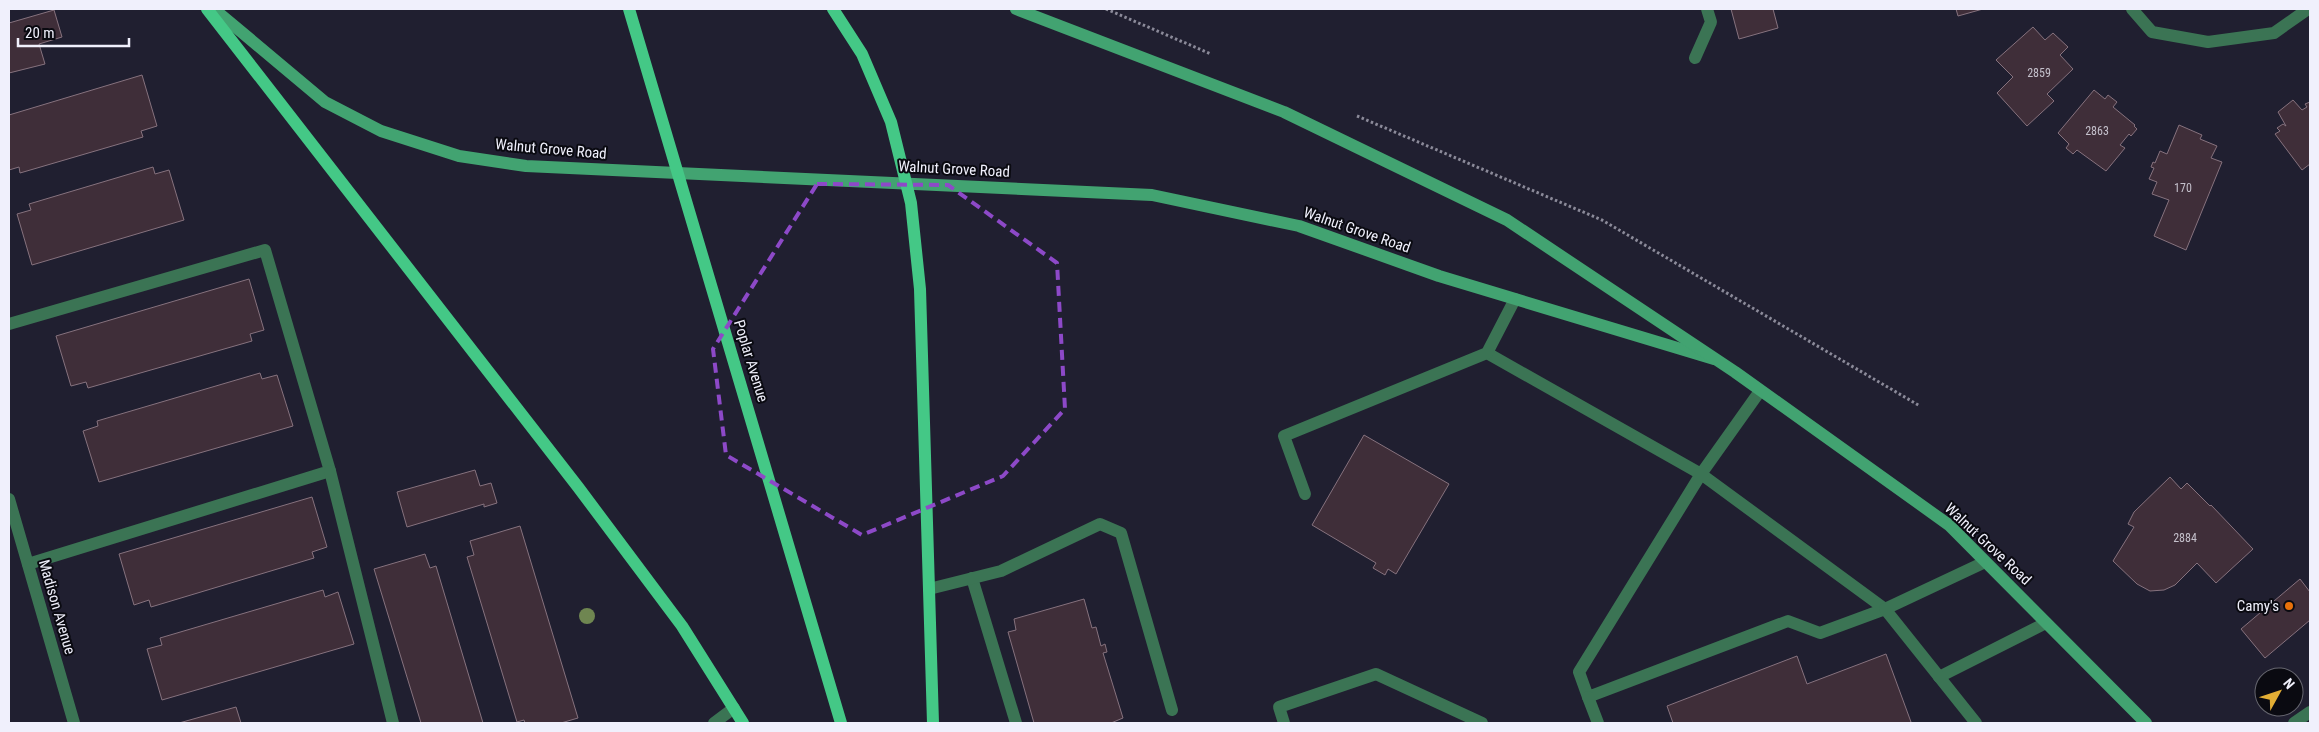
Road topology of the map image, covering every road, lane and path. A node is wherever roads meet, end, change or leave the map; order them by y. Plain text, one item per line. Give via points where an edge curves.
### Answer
1 (207, 9) edge
2 (214, 9) edge
3 (629, 9) edge
4 (833, 9) edge
5 (1016, 9) edge
6 (1707, 9) edge
7 (2132, 9) edge
8 (2308, 9) edge
9 (1695, 58) dead end
10 (1515, 299) junction
11 (9, 324) edge
12 (1487, 353) junction
13 (1714, 359) junction
14 (1760, 391) junction
15 (330, 471) junction
16 (1701, 474) junction
17 (1305, 494) dead end
18 (9, 499) edge
19 (1986, 562) junction
20 (28, 564) junction
21 (972, 578) junction
22 (929, 589) junction
23 (1885, 609) junction
24 (2046, 623) junction
25 (1939, 677) junction
26 (1588, 698) junction
27 (734, 708) junction
28 (1172, 710) dead end
29 (2310, 712) edge
30 (74, 723) edge
31 (393, 723) edge
32 (714, 723) edge
33 (743, 723) edge
34 (841, 723) edge
35 (933, 723) edge
36 (1016, 723) edge
37 (1284, 723) edge
38 (1482, 723) edge
39 (1598, 723) edge
40 (1976, 723) edge
41 (2146, 723) edge
42 (2294, 723) edge

1 - 27 main road via 578,487 682,626
2 - 10 main road, Walnut Grove Road via 325,102 381,130 459,156 526,166 1152,195 1299,226 1439,276
3 - 34 main road, Poplar Avenue
4 - 22 main road via 862,54 891,122 911,203 920,289
5 - 13 main road, Walnut Grove Road via 1284,112 1507,220
6 - 9 street via 1711,22
7 - 8 street via 2152,32 2208,42 2274,33
10 - 12 street
10 - 13 main road, Walnut Grove Road
11 - 15 street via 264,250
12 - 16 street
12 - 17 street via 1284,436
13 - 14 main road, Walnut Grove Road
14 - 16 street
14 - 19 main road, Walnut Grove Road via 1949,526
15 - 20 street
15 - 31 street
16 - 23 street
16 - 26 street via 1579,672
18 - 20 street, Madison Avenue
19 - 23 street
19 - 24 main road, Walnut Grove Road
20 - 30 street, Madison Avenue
21 - 22 street
21 - 28 street via 1000,572 1100,524 1121,533
21 - 36 street
22 - 35 main road
23 - 25 street
23 - 26 street via 1820,633 1788,621
24 - 25 street
24 - 41 main road, Walnut Grove Road
25 - 40 street
26 - 39 street
27 - 32 street
27 - 33 main road
29 - 42 street
37 - 38 street via 1279,707 1376,674

